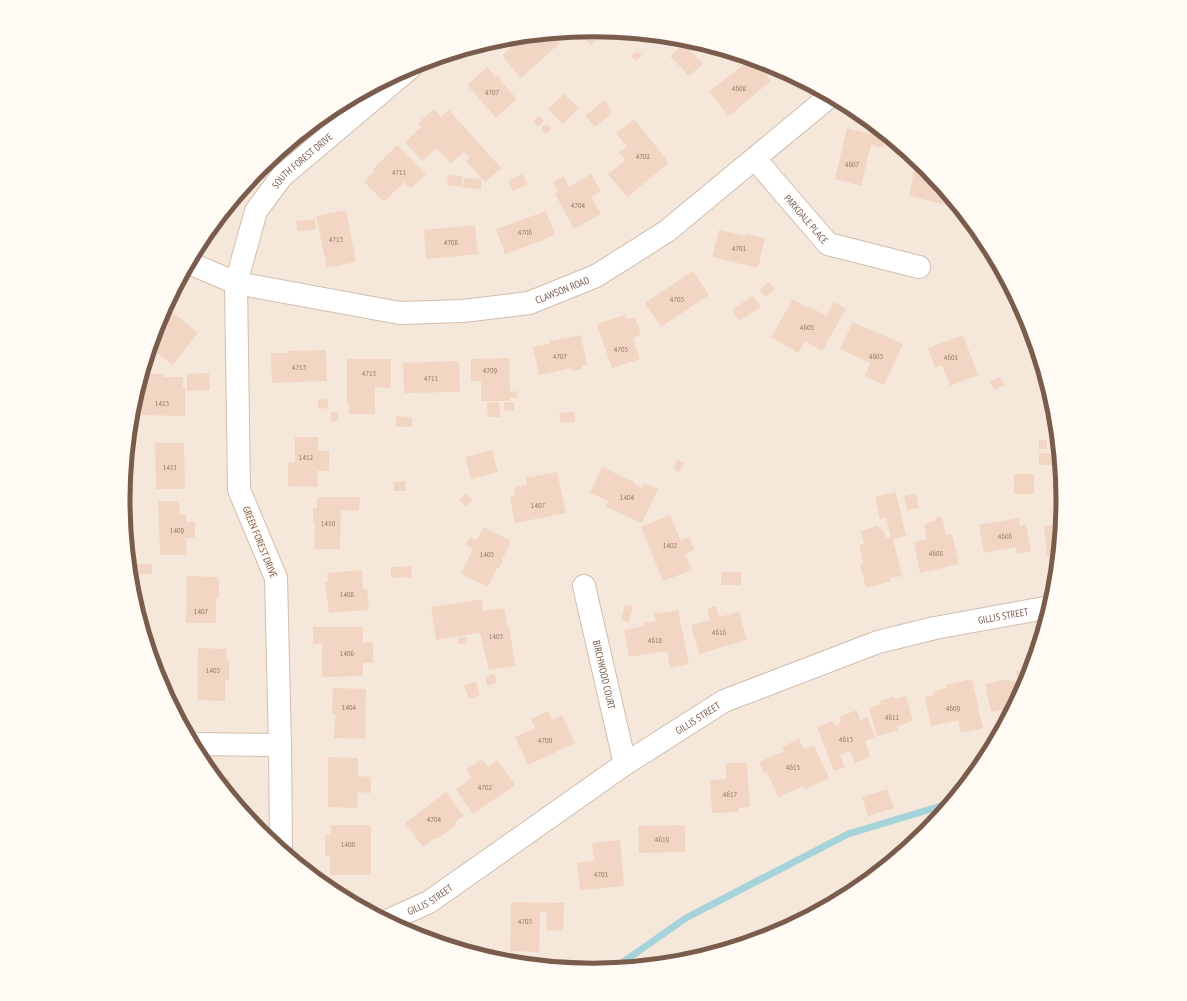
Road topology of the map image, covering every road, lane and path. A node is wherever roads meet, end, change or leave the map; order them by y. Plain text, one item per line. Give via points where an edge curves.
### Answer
1 (379, 90) edge
2 (826, 100) edge
3 (755, 159) junction
4 (194, 265) edge
5 (919, 267) dead end
6 (236, 283) junction
7 (584, 586) dead end
8 (1044, 608) edge
9 (199, 744) edge
10 (280, 745) junction
11 (625, 764) junction
12 (281, 842) edge
13 (393, 918) edge

1 - 6 street, SOUTH FOREST DRIVE via 282,176 256,211
2 - 3 street, CLAWSON ROAD
3 - 5 street, PARKDALE PLACE via 828,244
3 - 6 street, CLAWSON ROAD via 667,232 596,276 529,303 463,311 400,313
4 - 6 street, CLAWSON ROAD
6 - 10 street, GREEN FOREST DRIVE via 239,490 276,578
7 - 11 street, BIRCHWOOD COURT
8 - 11 street, GILLIS STREET via 935,628 878,642 724,701
9 - 10 street
10 - 12 street, GREEN FOREST DRIVE
11 - 13 street, GILLIS STREET via 429,902

